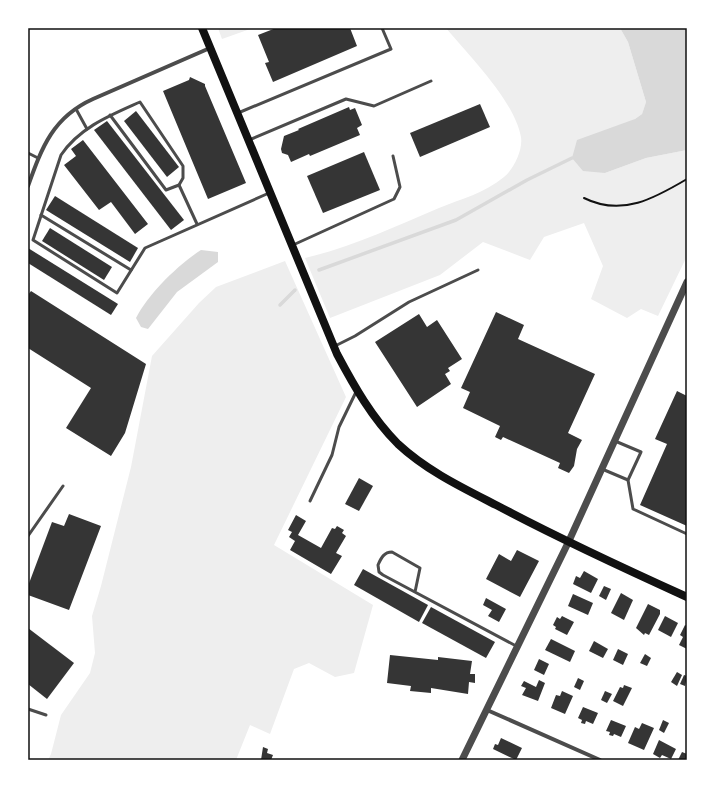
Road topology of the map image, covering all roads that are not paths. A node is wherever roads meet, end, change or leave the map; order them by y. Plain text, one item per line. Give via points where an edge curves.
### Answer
1 (202, 28) edge
2 (382, 28) edge
3 (210, 48) junction
4 (431, 81) dead end
5 (76, 109) junction
6 (236, 114) junction
7 (110, 115) junction
8 (87, 129) junction
9 (248, 140) junction
10 (28, 153) edge
11 (392, 156) dead end
12 (38, 158) junction
13 (28, 186) edge
14 (179, 186) junction
15 (270, 193) junction
16 (41, 215) junction
17 (196, 224) junction
18 (292, 246) junction
19 (131, 270) junction
20 (478, 270) dead end
21 (687, 282) edge
22 (334, 347) junction
23 (357, 390) junction
24 (615, 441) junction
25 (602, 469) junction
26 (628, 480) junction
27 (63, 486) dead end
28 (310, 501) dead end
29 (687, 534) edge
30 (28, 536) edge
31 (568, 543) junction
32 (415, 592) junction
33 (687, 597) edge
34 (518, 647) junction
35 (28, 709) edge
36 (487, 710) junction
37 (46, 715) dead end
38 (462, 760) edge
39 (600, 760) edge

1 - 3 main road
2 - 6 lane via 391,49
3 - 5 street
3 - 6 main road
4 - 9 lane via 374,106 346,99
5 - 8 lane
5 - 12 street via 51,133
6 - 9 main road
7 - 8 lane
7 - 14 lane via 166,190
7 - 14 lane via 140,102 183,166 183,178
8 - 16 lane via 73,140 62,155
9 - 15 main road
10 - 12 lane
11 - 18 lane via 400,187 394,199
12 - 13 street
14 - 17 lane
15 - 17 lane
15 - 18 main road
16 - 19 lane
16 - 19 lane via 33,240 118,293
17 - 19 lane via 144,248
18 - 22 main road
20 - 22 lane via 410,302
21 - 24 street
22 - 23 main road
23 - 28 lane via 339,427 332,455
23 - 31 main road via 398,443 420,462 443,477
24 - 25 street
24 - 26 lane via 641,452
25 - 26 lane
25 - 31 street
26 - 29 lane via 633,510
27 - 30 lane
31 - 33 main road
31 - 34 street
32 - 32 lane via 420,568 392,552 384,554 378,565 379,572
32 - 34 lane
34 - 36 street
35 - 37 lane
36 - 38 street
36 - 39 street

